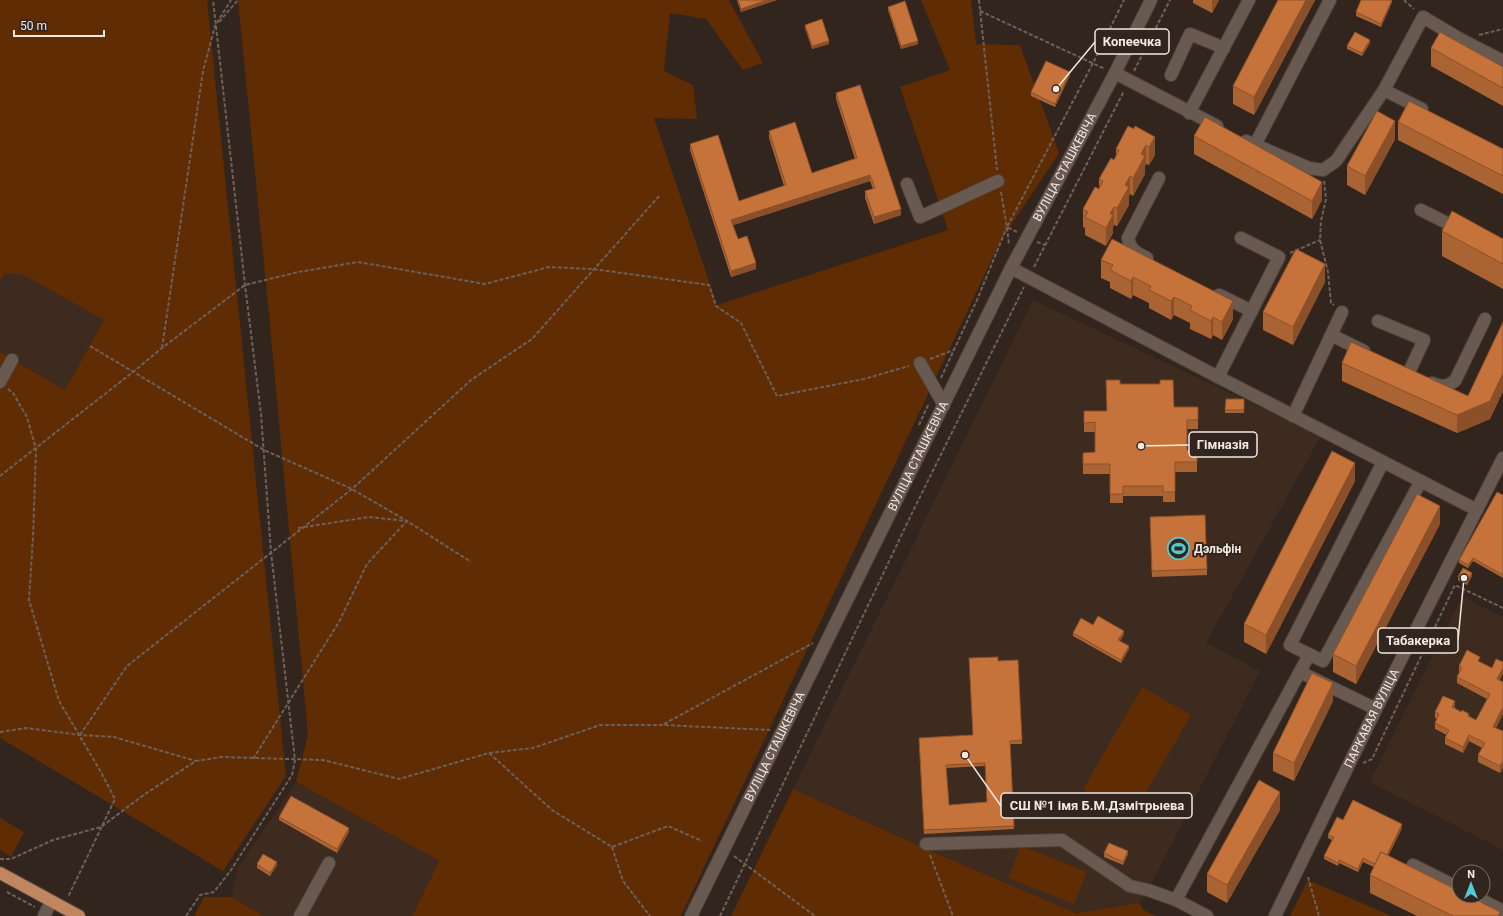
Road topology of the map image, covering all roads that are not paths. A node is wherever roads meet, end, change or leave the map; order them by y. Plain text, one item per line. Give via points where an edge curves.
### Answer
1 (1152, 0) edge
2 (1249, 0) edge
3 (1330, 0) edge
4 (1224, 48) junction
5 (1503, 61) edge
6 (1115, 73) junction
7 (1171, 75) dead end
8 (1384, 90) junction
9 (1189, 113) junction
10 (1433, 114) edge
11 (1255, 145) junction
12 (1159, 178) dead end
13 (998, 181) road end
14 (908, 184) dead end
15 (1421, 210) dead end
16 (1469, 234) edge
17 (1241, 238) dead end
18 (1156, 263) edge
19 (1011, 268) junction
20 (1211, 291) edge
21 (1252, 311) junction
22 (1342, 312) road end
23 (1485, 319) dead end
24 (1378, 321) dead end
25 (1331, 335) junction
26 (1374, 355) edge
27 (12, 360) dead end
28 (920, 363) road end
29 (1395, 365) edge
30 (1409, 372) junction
31 (1218, 377) junction
32 (2, 384) edge
33 (944, 405) junction
34 (1293, 416) junction
35 (1503, 458) edge
36 (1383, 462) junction
37 (1421, 481) junction
38 (1477, 510) junction
39 (1309, 655) junction
40 (1300, 672) junction
41 (1376, 709) junction
42 (926, 844) road end
43 (329, 863) dead end
44 (1413, 864) dead end
45 (0, 873) edge
46 (1451, 884) edge
47 (1176, 900) junction
48 (51, 902) junction
49 (1489, 904) edge
50 (1503, 911) edge
51 (45, 915) edge
52 (79, 916) edge
53 (300, 916) edge
54 (691, 916) edge
55 (1207, 916) edge
56 (1275, 916) edge

1 - 6 street, ВУЛІЦА СТАШКЕВІЧА
2 - 4 street
3 - 11 street
4 - 7 street via 1190,34
4 - 9 street
5 - 8 street via 1423,17
6 - 9 street
6 - 19 street, ВУЛІЦА СТАШКЕВІЧА
8 - 10 street
8 - 11 street via 1336,160 1323,170 1309,168
9 - 11 street
12 - 18 street via 1128,238 1129,246 1136,253
13 - 14 street via 920,217
15 - 16 street
17 - 21 street via 1279,257
19 - 31 street
19 - 33 street, ВУЛІЦА СТАШКЕВІЧА
20 - 21 street
21 - 31 street
22 - 25 street
23 - 30 street via 1455,381 1447,386 1440,386
24 - 30 street via 1424,340
25 - 26 street
25 - 34 street
27 - 32 street
28 - 33 street
29 - 30 street
31 - 34 street
33 - 54 street, ВУЛІЦА СТАШКЕВІЧА
34 - 36 street
35 - 38 street, ПАРКАВАЯ ВУЛІЦА
36 - 37 street
36 - 39 street via 1290,645
37 - 38 street
37 - 39 street via 1323,661
38 - 41 street, ПАРКАВАЯ ВУЛІЦА
39 - 40 street
40 - 41 street
40 - 47 street
41 - 56 street, ПАРКАВАЯ ВУЛІЦА
42 - 47 street via 1062,840 1130,886
43 - 53 street
44 - 46 street
45 - 48 main road
47 - 55 street
48 - 51 street
48 - 52 main road
49 - 50 street

